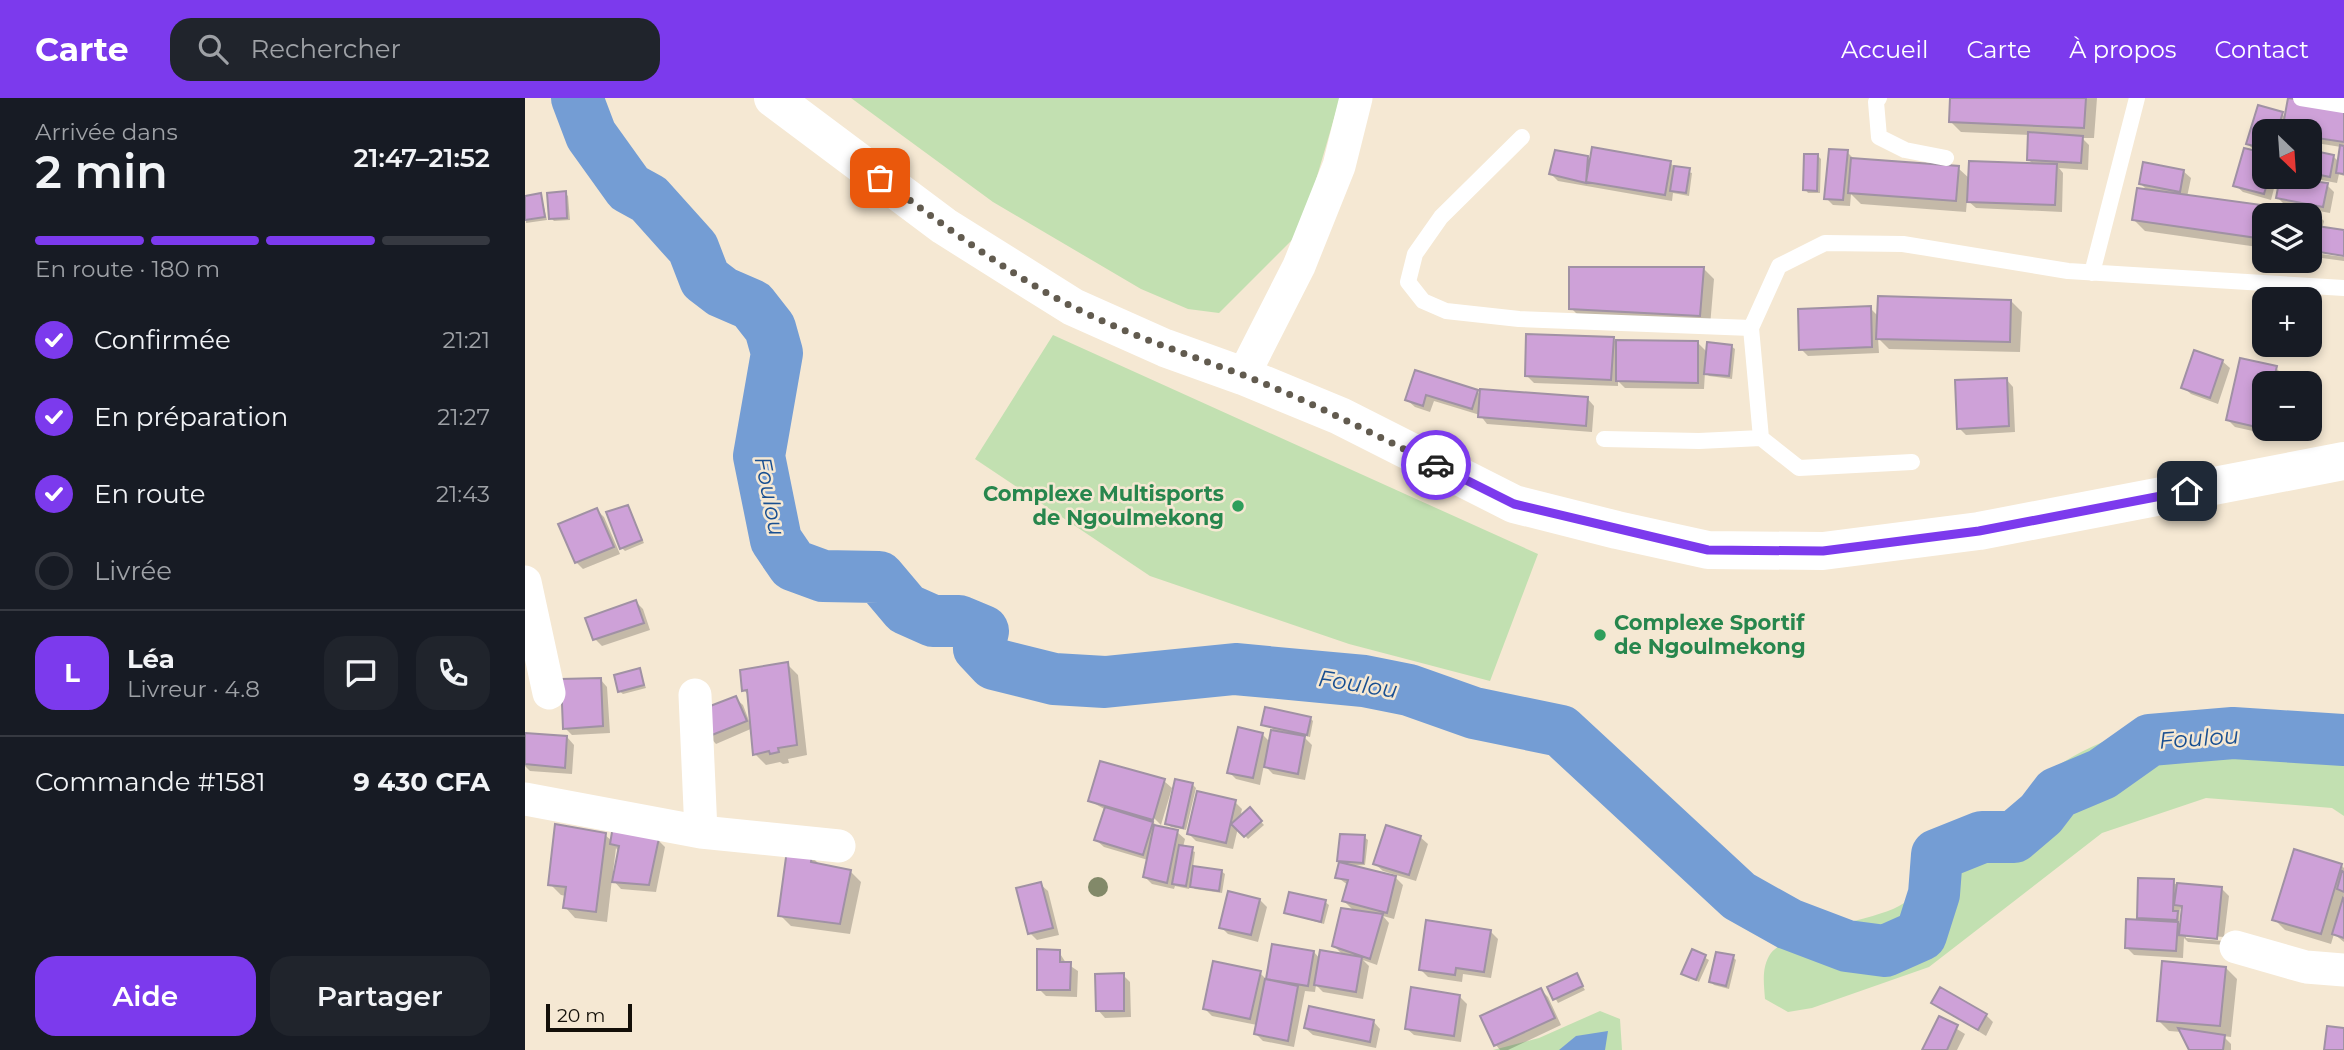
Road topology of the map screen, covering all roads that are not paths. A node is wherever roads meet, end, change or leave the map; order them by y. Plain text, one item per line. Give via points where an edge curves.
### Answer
1 (773, 98) edge
2 (1356, 98) edge
3 (1879, 98) edge
4 (2137, 98) edge
5 (2301, 98) edge
6 (2344, 105) edge
7 (1522, 137) dead end
8 (1946, 158) dead end
9 (2092, 273) junction
10 (2344, 288) edge
11 (1751, 328) junction
12 (1243, 376) junction
13 (1761, 438) junction
14 (1604, 439) dead end
15 (2344, 461) edge
16 (1912, 462) dead end
17 (525, 582) edge
18 (549, 693) dead end
19 (695, 695) dead end
20 (525, 799) edge
21 (701, 832) junction
22 (839, 846) dead end
23 (2235, 947) dead end
24 (2344, 970) edge

1 - 12 street via 944,226 1073,307
2 - 12 street via 1339,166 1304,254
3 - 8 lane via 1879,137 1905,150
4 - 9 lane
5 - 6 lane
7 - 11 lane via 1441,217 1415,254 1408,282 1423,301 1445,311 1518,319
9 - 10 lane
9 - 11 lane via 1903,244 1825,243 1779,266
11 - 13 lane
12 - 15 street via 1340,416 1514,504 1708,550 1823,551 1979,531
13 - 14 lane
13 - 16 lane via 1799,468
17 - 18 street
19 - 21 street
20 - 21 street
21 - 22 street
23 - 24 street via 2306,967

